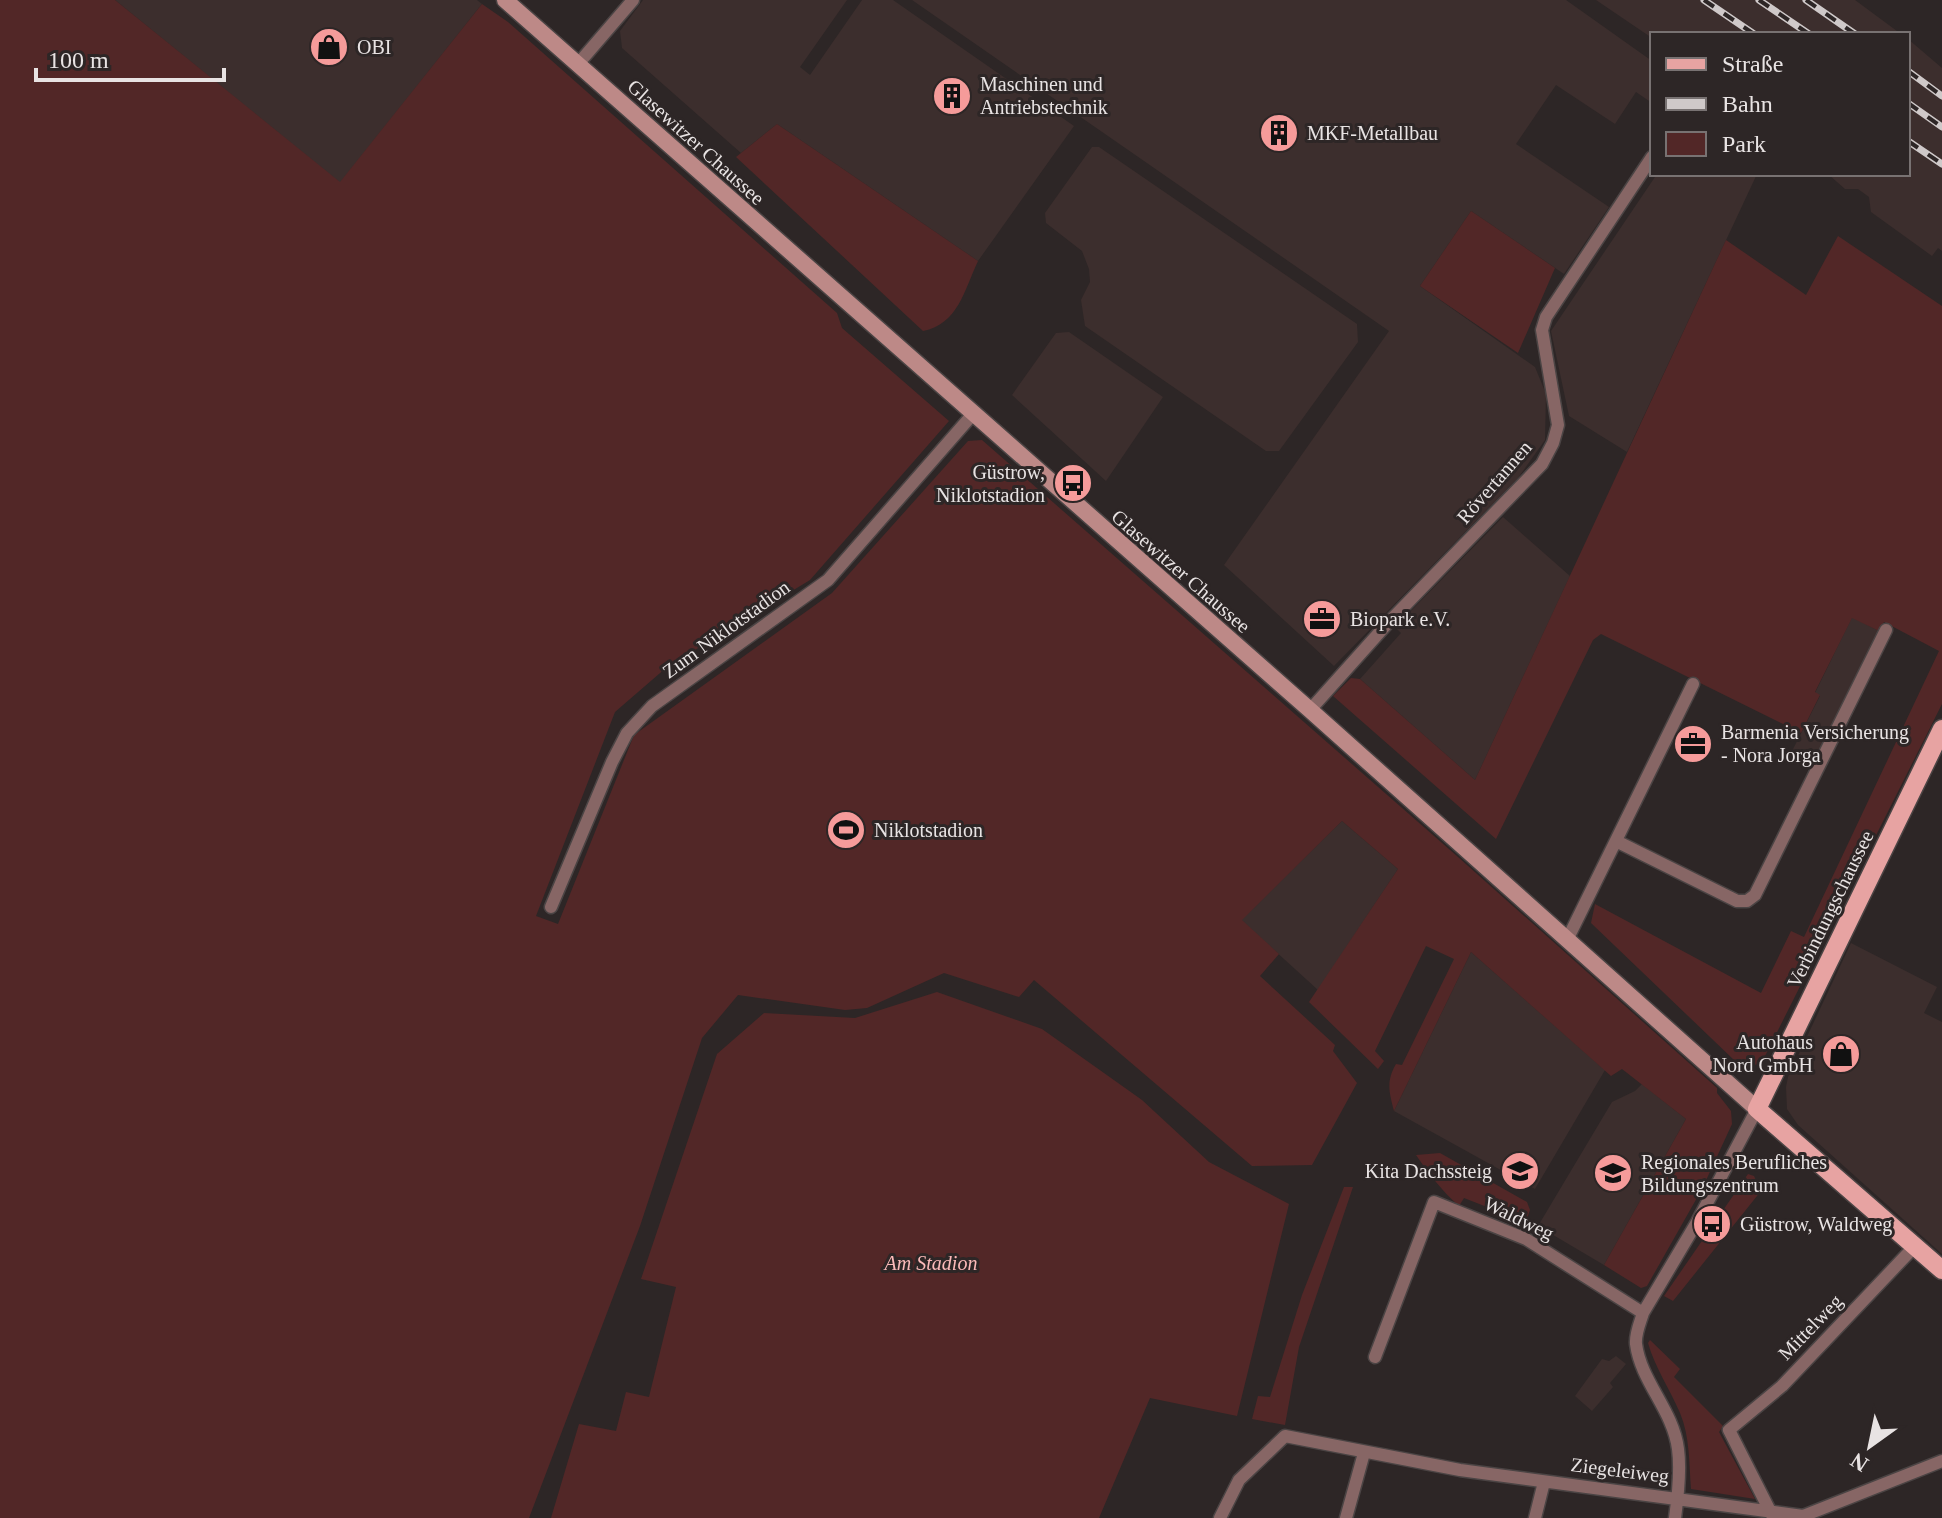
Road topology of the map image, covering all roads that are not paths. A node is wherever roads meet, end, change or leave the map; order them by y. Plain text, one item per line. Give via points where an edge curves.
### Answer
1 (505, 0) edge
2 (633, 0) edge
3 (578, 64) junction
4 (1650, 160) edge
5 (973, 414) junction
6 (1886, 630) dead end
7 (1693, 684) dead end
8 (1310, 710) junction
9 (1942, 729) edge
10 (1616, 841) junction
11 (551, 907) dead end
12 (1567, 940) junction
13 (1757, 1109) junction
14 (1915, 1246) junction
15 (1942, 1270) edge
16 (1643, 1313) junction
17 (1375, 1357) dead end
18 (1364, 1453) junction
19 (1942, 1461) edge
20 (1544, 1482) junction
21 (1678, 1497) junction
22 (1772, 1515) edge
23 (1220, 1518) edge
24 (1346, 1518) edge
25 (1535, 1518) edge
26 (1675, 1518) edge

1 - 3 main road, Glasewitzer Chaussee
2 - 3 street
3 - 5 main road, Glasewitzer Chaussee
4 - 8 street, Rövertannen via 1546,317 1542,330 1558,425 1542,464
5 - 8 main road, Glasewitzer Chaussee
5 - 11 street, Zum Niklotstadion via 828,580 652,706 627,733
6 - 10 street via 1755,895 1737,901
7 - 10 street
8 - 12 main road, Glasewitzer Chaussee
9 - 13 main road, Verbindungschaussee
10 - 12 street
12 - 13 main road, Glasewitzer Chaussee
13 - 14 main road
13 - 16 street
14 - 15 main road
14 - 22 street, Mittelweg via 1782,1386 1729,1430
16 - 17 street, Waldweg via 1526,1239 1434,1202
16 - 21 street via 1636,1341 1678,1448
18 - 20 street, Ziegeleiweg
18 - 23 street, Ziegeleiweg via 1285,1436 1239,1480
18 - 24 street
19 - 22 street, Ziegeleiweg via 1803,1516
20 - 21 street, Ziegeleiweg
20 - 25 street
21 - 22 street, Ziegeleiweg
21 - 26 street

